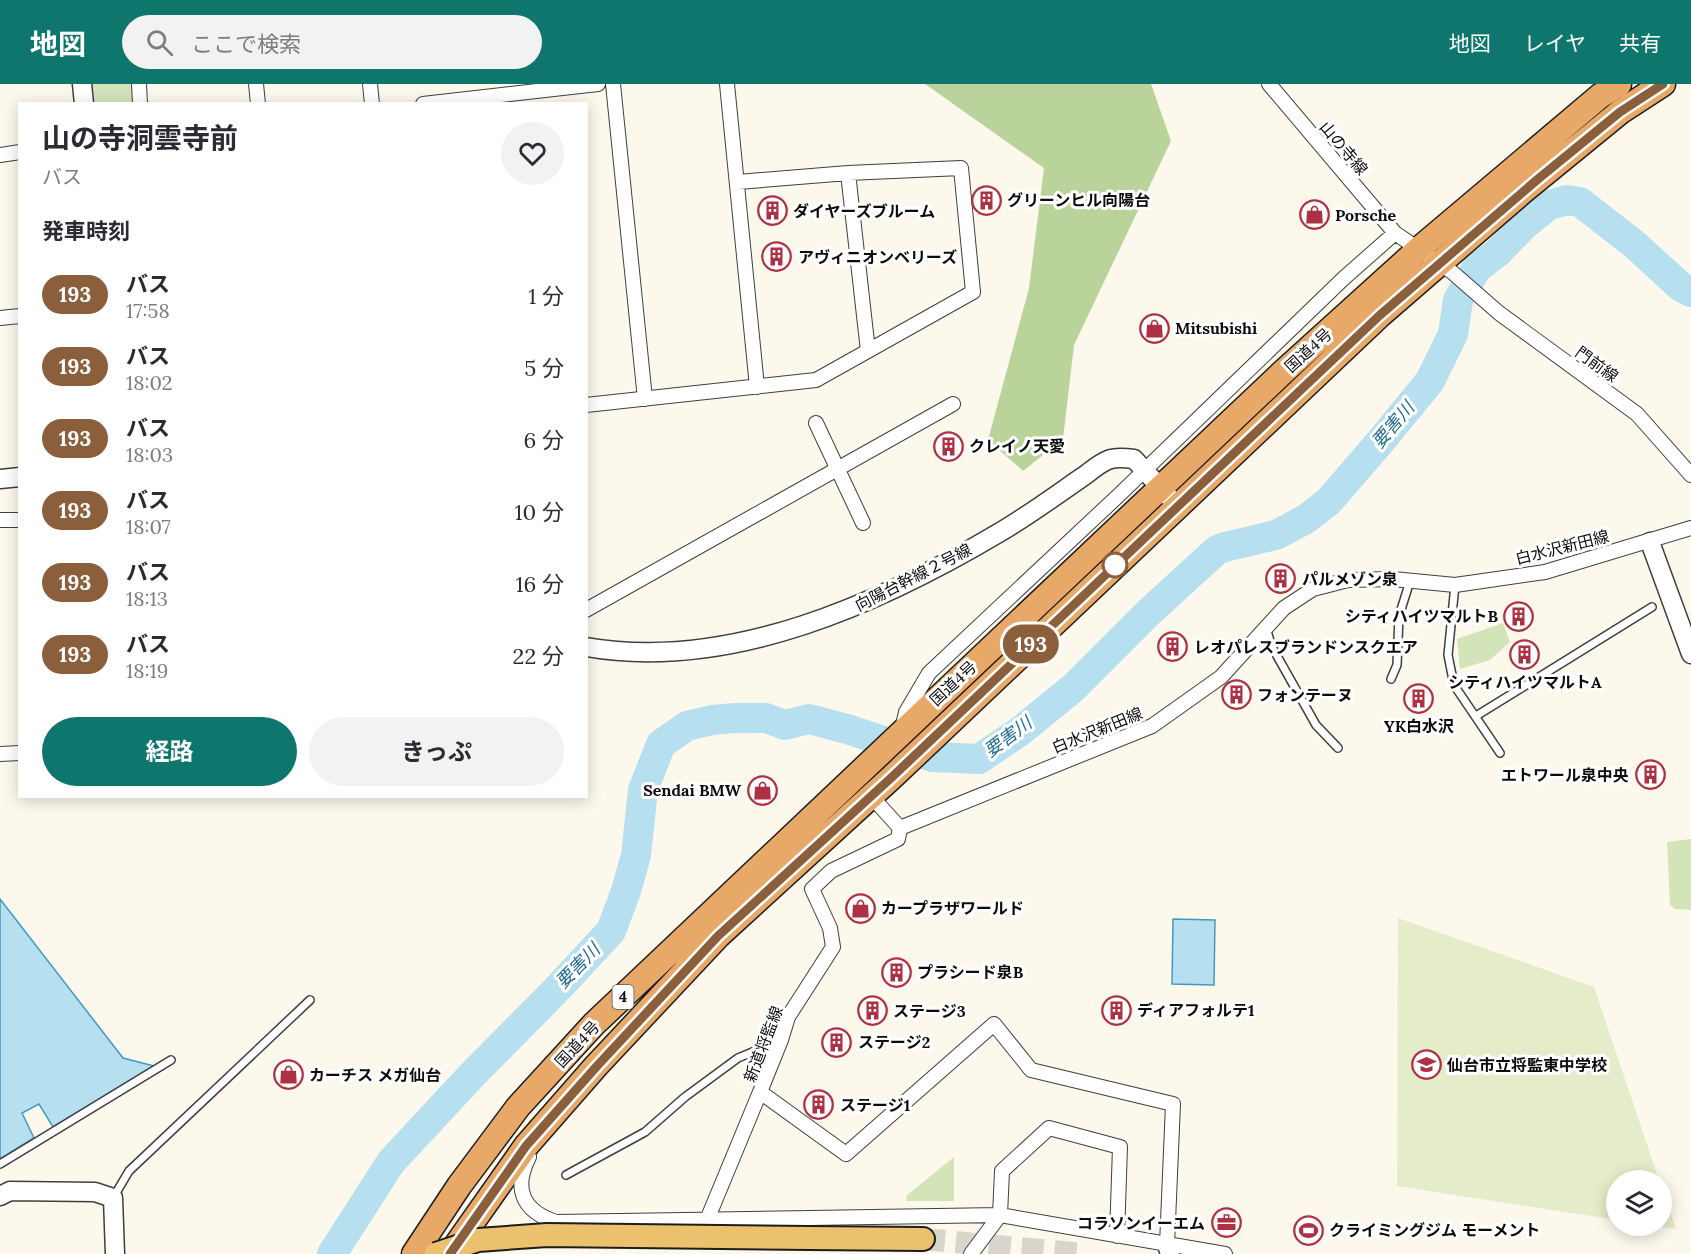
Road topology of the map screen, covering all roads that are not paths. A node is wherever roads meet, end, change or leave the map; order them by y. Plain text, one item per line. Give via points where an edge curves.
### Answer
1 (82, 84) edge
2 (139, 84) edge
3 (256, 84) edge
4 (370, 84) edge
5 (598, 84) edge
6 (614, 84) edge
7 (727, 84) edge
8 (1269, 84) edge
9 (1619, 84) edge
10 (1663, 84) edge
11 (485, 95) edge
12 (84, 102) edge
13 (141, 102) edge
14 (258, 102) edge
15 (372, 102) edge
16 (437, 102) edge
17 (18, 152) edge
18 (0, 155) edge
19 (848, 173) junction
20 (738, 182) junction
21 (1395, 233) junction
22 (1419, 249) junction
23 (1448, 270) junction
24 (18, 316) edge
25 (0, 318) edge
26 (868, 351) junction
27 (757, 387) junction
28 (645, 399) junction
29 (953, 404) dead end
30 (588, 405) edge
31 (816, 423) dead end
32 (838, 469) junction
33 (1691, 475) edge
34 (18, 477) edge
35 (1152, 478) junction
36 (0, 479) edge
37 (1178, 506) junction
38 (0, 520) edge
39 (18, 520) edge
40 (863, 523) dead end
41 (1691, 528) edge
42 (1650, 542) junction
43 (1410, 581) junction
44 (1455, 585) junction
45 (1652, 607) dead end
46 (588, 609) edge
47 (1266, 628) junction
48 (588, 647) edge
49 (1691, 654) edge
50 (1392, 679) dead end
51 (1476, 716) junction
52 (1338, 748) dead end
53 (18, 753) edge
54 (1500, 753) dead end
55 (0, 754) edge
56 (871, 796) junction
57 (900, 828) junction
58 (310, 1000) dead end
59 (781, 1040) junction
60 (171, 1060) dead end
61 (760, 1092) junction
62 (546, 1123) junction
63 (0, 1164) edge
64 (566, 1174) dead end
65 (0, 1196) edge
66 (113, 1198) junction
67 (1000, 1215) junction
68 (707, 1220) junction
69 (1117, 1236) junction
70 (923, 1239) tunnel mouth
71 (1169, 1250) edge
72 (115, 1254) edge
73 (414, 1254) edge
74 (436, 1254) edge
75 (450, 1254) edge
76 (970, 1254) edge
77 (1225, 1254) edge

1 - 12 street
2 - 13 street
3 - 14 street
4 - 15 street
5 - 11 street
6 - 28 street
7 - 20 street
8 - 21 street, 山の寺線
9 - 22 highway, 国道4号 / 4
10 - 23 highway, 国道4号 / 4 via 1620,112 1522,192
11 - 16 street
17 - 18 street
19 - 20 street
19 - 26 street
19 - 26 street via 961,168 974,292
20 - 27 street
21 - 22 street, 山の寺線
21 - 35 street via 1344,278
22 - 23 street, 山の寺線
22 - 35 highway, 国道4号 / 4
23 - 33 street, 門前線 via 1499,313 1638,414
23 - 37 highway, 国道4号 / 4 via 1380,315
24 - 25 street
26 - 27 street via 816,380
27 - 28 street
28 - 30 street
29 - 32 street
31 - 32 street
32 - 40 street
32 - 46 street
34 - 36 street
35 - 37 street
35 - 48 street, 向陽台幹線２号線 via 1134,459 1109,459 1003,530 936,567 886,593 807,624 733,643 668,653 619,653
35 - 73 highway, 国道4号 / 4 via 865,769 594,1024 518,1107
37 - 56 highway, 国道4号 / 4
38 - 39 street
41 - 42 street, 白水沢新田線
42 - 44 street, 白水沢新田線 via 1545,572
42 - 49 street
43 - 44 street, 白水沢新田線
43 - 47 street, 白水沢新田線 via 1348,580 1313,589 1284,608
43 - 50 lane via 1399,616 1397,665
44 - 51 lane via 1448,655 1454,685
45 - 51 lane
47 - 52 lane via 1272,647 1316,725
47 - 57 street, 白水沢新田線 via 1221,677 1152,726
51 - 54 lane
53 - 55 street
56 - 57 street
56 - 62 highway, 国道4号 / 4 via 718,936
57 - 59 street, 新道将監線 via 898,839 831,871 812,889 830,928 833,946 788,1017
58 - 66 lane via 129,1171
59 - 61 street, 新道将監線
59 - 64 lane via 738,1058 645,1132
60 - 63 lane
61 - 68 street
61 - 71 street, 新道将監線 via 846,1154 993,1024 1031,1070 1173,1104
62 - 68 street via 522,1172 520,1186 527,1203 545,1218 556,1222
62 - 75 highway, 国道4号 / 4
65 - 66 street via 10,1191 95,1192
66 - 72 street
67 - 68 street
67 - 69 street
67 - 69 street via 1002,1171 1049,1128 1120,1147
67 - 76 street
69 - 71 street
70 - 74 main road, bridge via 547,1234 478,1240
71 - 77 street

